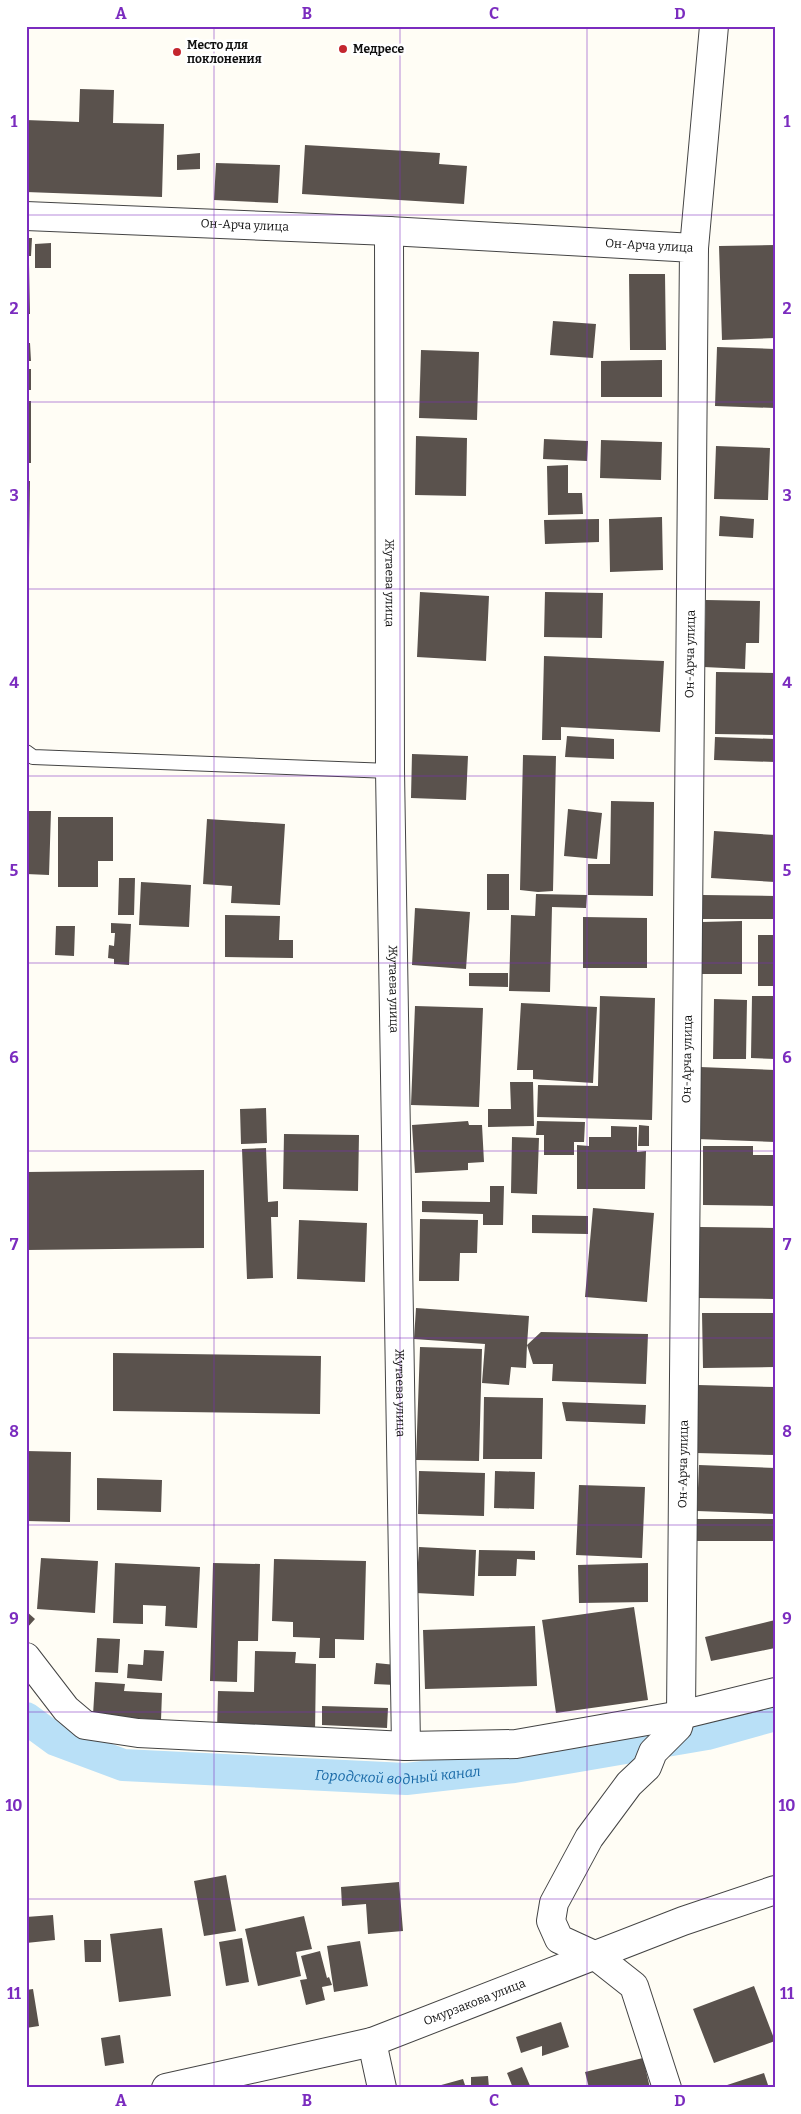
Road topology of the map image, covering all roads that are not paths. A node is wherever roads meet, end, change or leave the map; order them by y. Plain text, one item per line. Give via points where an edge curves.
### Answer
1 (714, 26) edge
2 (26, 216) edge
3 (388, 231) junction
4 (694, 248) junction
5 (26, 752) edge
6 (390, 771) junction
7 (26, 1657) edge
8 (775, 1692) edge
9 (680, 1721) junction
10 (406, 1746) junction
11 (775, 1890) edge
12 (596, 1956) junction
13 (372, 2042) junction
14 (166, 2088) edge
15 (382, 2088) edge
16 (666, 2088) edge

1 - 4 street
2 - 3 street, Он-Арча улица
3 - 4 street, Он-Арча улица
3 - 6 street, Жутаева улица
4 - 9 street, Он-Арча улица
5 - 6 lane via 32,757
6 - 10 street, Жутаева улица
7 - 10 street via 66,1709 85,1725 138,1733
8 - 9 street
9 - 10 street via 516,1744
9 - 12 street via 652,1752 647,1767 629,1784 589,1838 554,1903 551,1921 559,1939
11 - 12 street, Омурзакова улица via 683,1921
12 - 13 street, Омурзакова улица
12 - 16 street via 634,1986
13 - 14 street, Омурзакова улица
13 - 15 street

